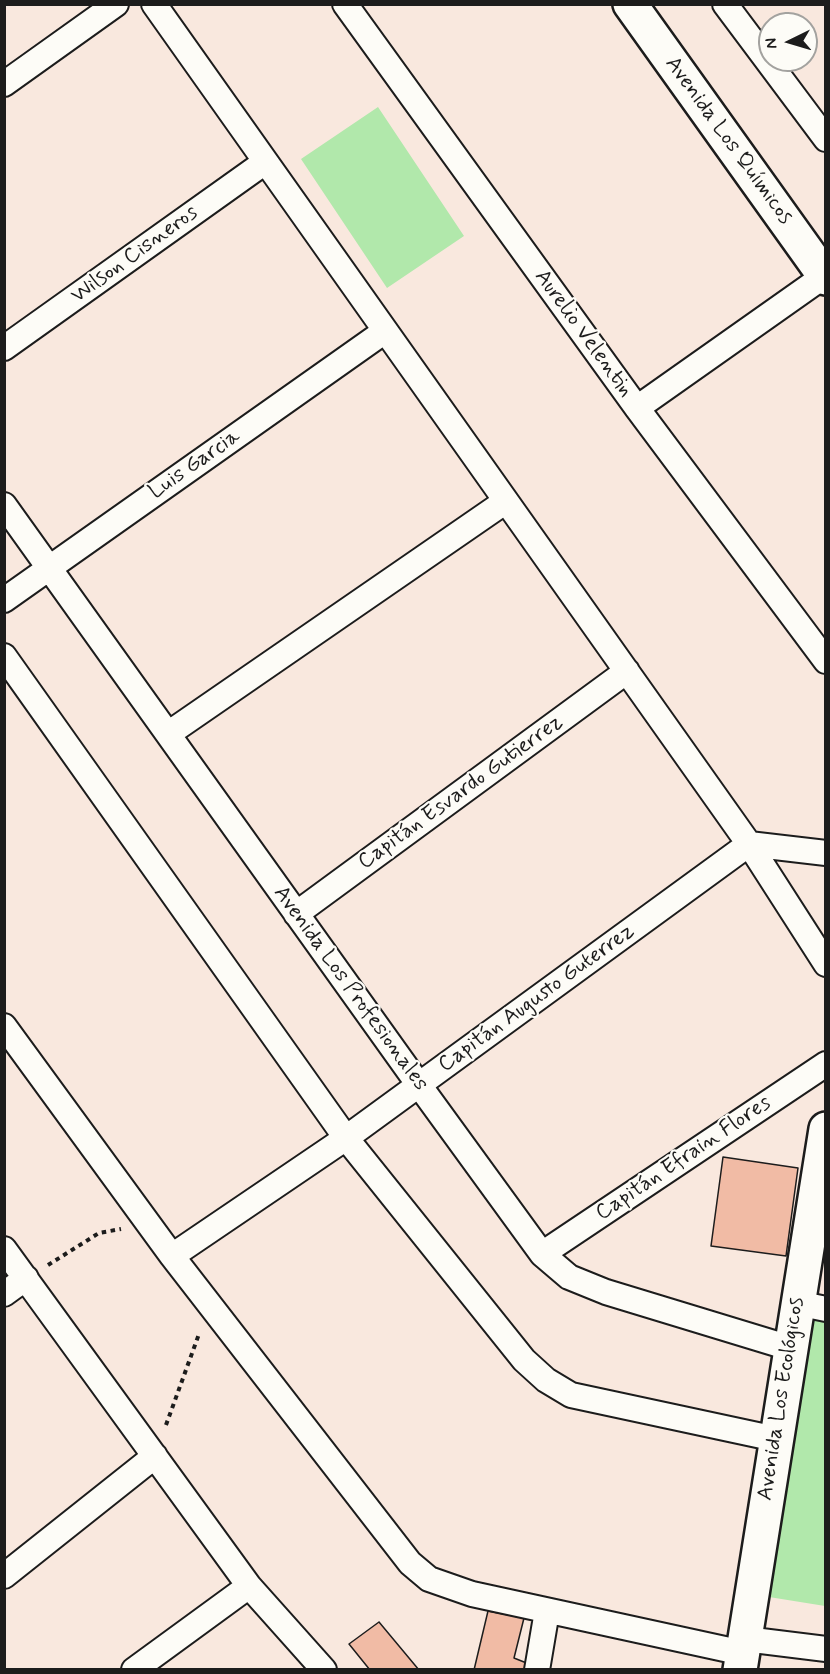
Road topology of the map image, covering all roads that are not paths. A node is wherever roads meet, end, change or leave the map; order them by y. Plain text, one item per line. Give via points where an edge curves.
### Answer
1 (116, 4) edge
2 (154, 4) edge
3 (345, 4) edge
4 (630, 4) edge
5 (725, 4) edge
6 (4, 84) edge
7 (825, 139) edge
8 (265, 162) junction
9 (825, 276) edge
10 (385, 331) junction
11 (4, 348) edge
12 (637, 408) junction
13 (506, 501) junction
14 (4, 505) edge
15 (49, 568) junction
16 (4, 600) edge
17 (4, 656) edge
18 (825, 661) edge
19 (627, 671) junction
20 (168, 734) junction
21 (749, 844) junction
22 (825, 853) edge
23 (296, 914) junction
24 (825, 964) edge
25 (4, 1026) edge
26 (825, 1064) edge
27 (419, 1085) junction
28 (825, 1129) edge
29 (346, 1138) junction
30 (4, 1249) edge
31 (542, 1254) junction
32 (172, 1256) junction
33 (26, 1278) junction
34 (4, 1294) edge
35 (811, 1306) edge
36 (790, 1348) junction
37 (776, 1439) junction
38 (155, 1456) junction
39 (4, 1576) edge
40 (249, 1586) junction
41 (547, 1611) junction
42 (825, 1649) edge
43 (743, 1654) edge
44 (134, 1670) edge
45 (324, 1670) edge
46 (537, 1670) edge

1 - 6 street
2 - 8 street
3 - 12 street, Aurelio Velentin
4 - 9 main road, Avenida Los Químicos
5 - 7 street
8 - 10 street
8 - 11 street, Wilson Cisneros
9 - 12 street
10 - 13 street
10 - 15 street, Luis Garcia
12 - 18 street, Aurelio Velentin
13 - 19 street
13 - 20 street
14 - 15 street, Avenida Los Profesionales
15 - 16 street, Luis Garcia
15 - 20 street, Avenida Los Profesionales
17 - 29 street
19 - 21 street
19 - 23 street, Capitán Esvardo Gutierrez
20 - 23 street, Avenida Los Profesionales
21 - 22 street
21 - 24 street
21 - 27 street, Capitán Augusto Guterrez
23 - 27 street, Avenida Los Profesionales
25 - 32 street
26 - 31 street, Capitán Efrain Flores
27 - 29 street, Capitán Augusto Guterrez
27 - 31 street, Avenida Los Profesionales
28 - 35 main road, Avenida Los Ecológicos
29 - 32 street, Capitán Augusto Guterrez
29 - 37 street via 524,1360 546,1380 571,1395
30 - 33 street
31 - 36 street, Avenida Los Profesionales via 569,1277 606,1292
32 - 41 street via 410,1563 440,1583
33 - 34 street
33 - 38 street
35 - 36 main road, Avenida Los Ecológicos
36 - 37 main road, Avenida Los Ecológicos
37 - 43 main road, Avenida Los Ecológicos
38 - 39 street
38 - 40 street
40 - 44 street
40 - 45 street
41 - 43 street
41 - 46 street
42 - 43 street

